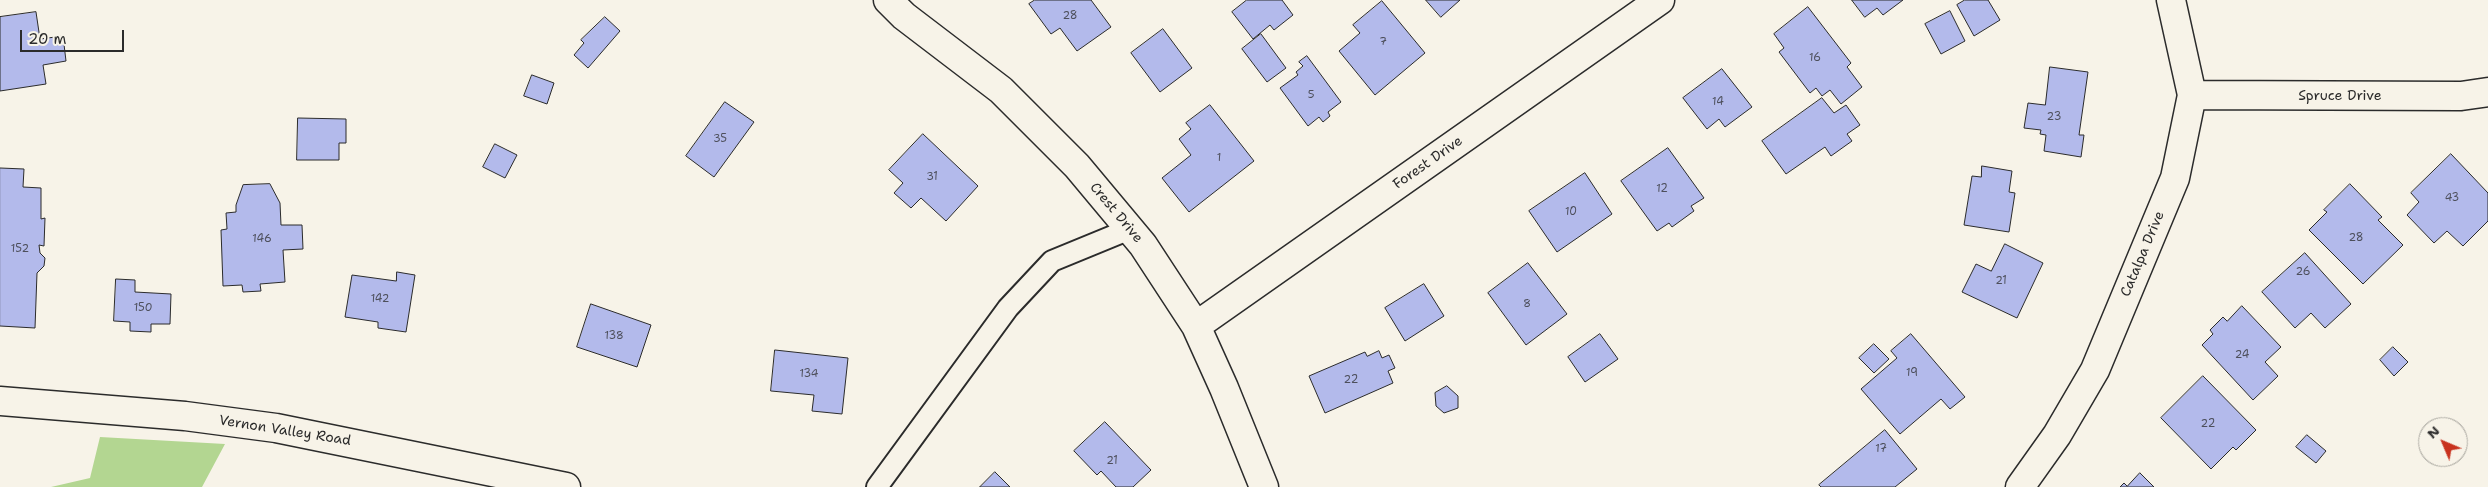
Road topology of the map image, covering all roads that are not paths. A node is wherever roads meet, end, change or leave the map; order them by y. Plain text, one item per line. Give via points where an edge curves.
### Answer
1 (888, 0) edge
2 (1660, 0) edge
3 (2171, 0) edge
4 (2488, 92) edge
5 (2192, 95) junction
6 (1130, 229) junction
7 (1196, 326) junction
8 (0, 401) edge
9 (566, 487) edge
10 (877, 487) edge
11 (1264, 487) edge
12 (2020, 487) edge

1 - 6 street, Crest Drive via 904,16 1001,90 1077,166
2 - 7 street, Forest Drive
3 - 5 street, Catalpa Drive
4 - 5 street, Spruce Drive via 2461,96
5 - 12 street, Catalpa Drive via 2176,178 2095,370 2057,435
6 - 7 street, Crest Drive via 1144,245
6 - 10 lane via 1052,261 1008,308
7 - 11 street, Crest Drive
8 - 9 street, Vernon Valley Road via 185,416 276,428

